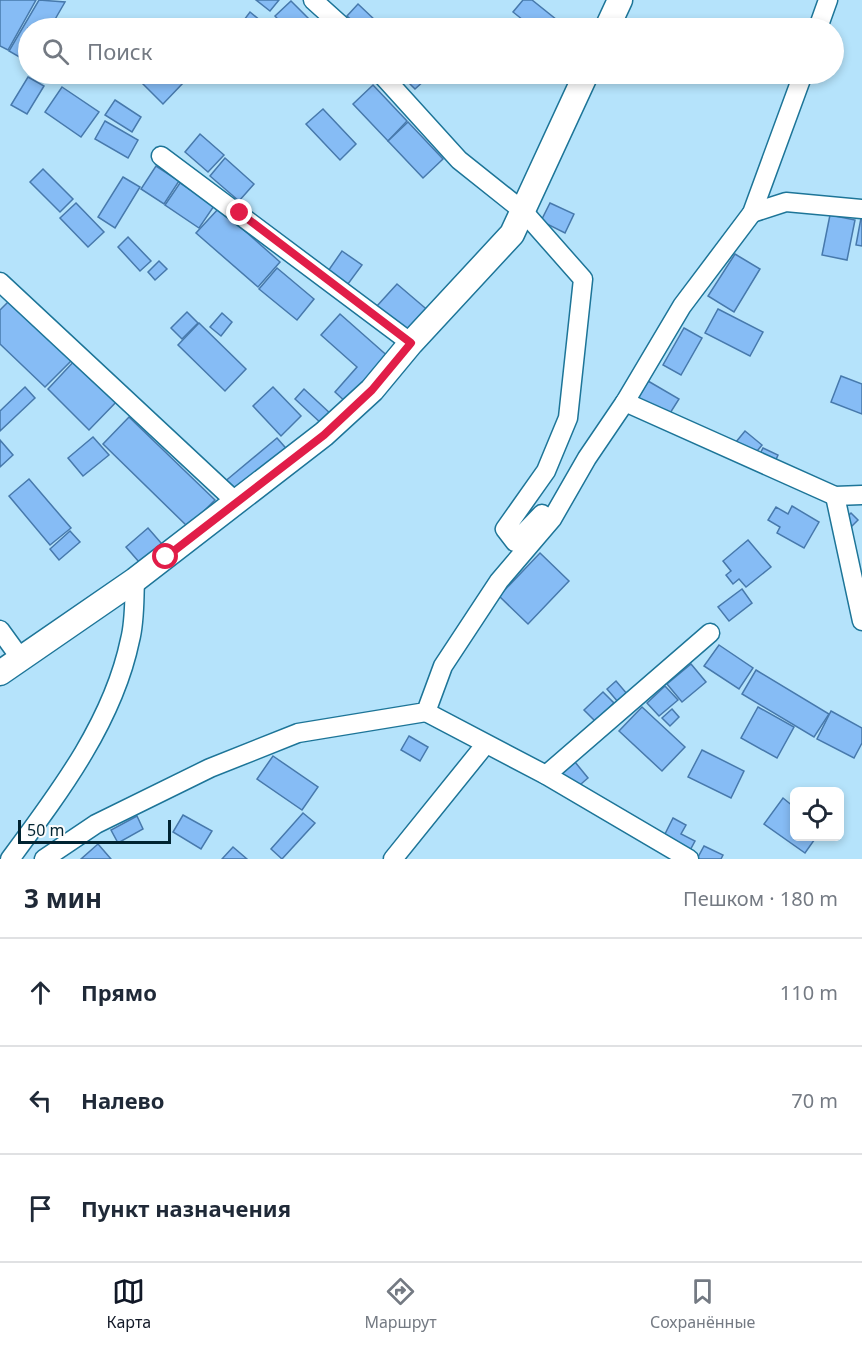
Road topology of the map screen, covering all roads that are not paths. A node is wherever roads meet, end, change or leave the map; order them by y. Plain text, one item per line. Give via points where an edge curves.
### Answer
1 (313, 0) edge
2 (620, 0) edge
3 (828, 0) edge
4 (333, 18) edge
5 (612, 18) edge
6 (822, 18) edge
7 (390, 84) edge
8 (581, 84) edge
9 (798, 84) edge
10 (161, 156) dead end
11 (862, 209) edge
12 (523, 212) junction
13 (752, 213) junction
14 (0, 282) edge
15 (411, 343) junction
16 (625, 402) junction
17 (573, 482) junction
18 (862, 495) edge
19 (835, 496) junction
20 (236, 502) junction
21 (842, 533) junction
22 (862, 554) edge
23 (135, 580) junction
24 (862, 621) edge
25 (0, 630) edge
26 (710, 633) dead end
27 (21, 659) junction
28 (0, 673) edge
29 (426, 712) junction
30 (485, 745) junction
31 (546, 775) junction
32 (10, 859) edge
33 (44, 859) edge
34 (393, 859) edge
35 (688, 859) edge

1 - 4 street
2 - 5 street
3 - 6 street
7 - 12 street via 459,160
8 - 12 street
9 - 13 street
10 - 15 street
11 - 13 street via 786,202
12 - 15 street via 512,234
12 - 17 street via 583,279 568,418 546,471 505,529 515,542
13 - 16 street via 682,306
14 - 20 street
15 - 20 street via 372,390 324,435
16 - 17 street
16 - 19 street
17 - 29 street via 552,519 499,581 443,666
18 - 19 street
19 - 21 street
20 - 23 street
21 - 22 street
21 - 24 street
23 - 27 street
23 - 32 street via 131,639 114,689 78,764
25 - 27 street
26 - 31 street
27 - 28 street
29 - 30 street
29 - 33 street via 298,733 210,768 96,824
30 - 31 street
30 - 34 street
31 - 35 street

